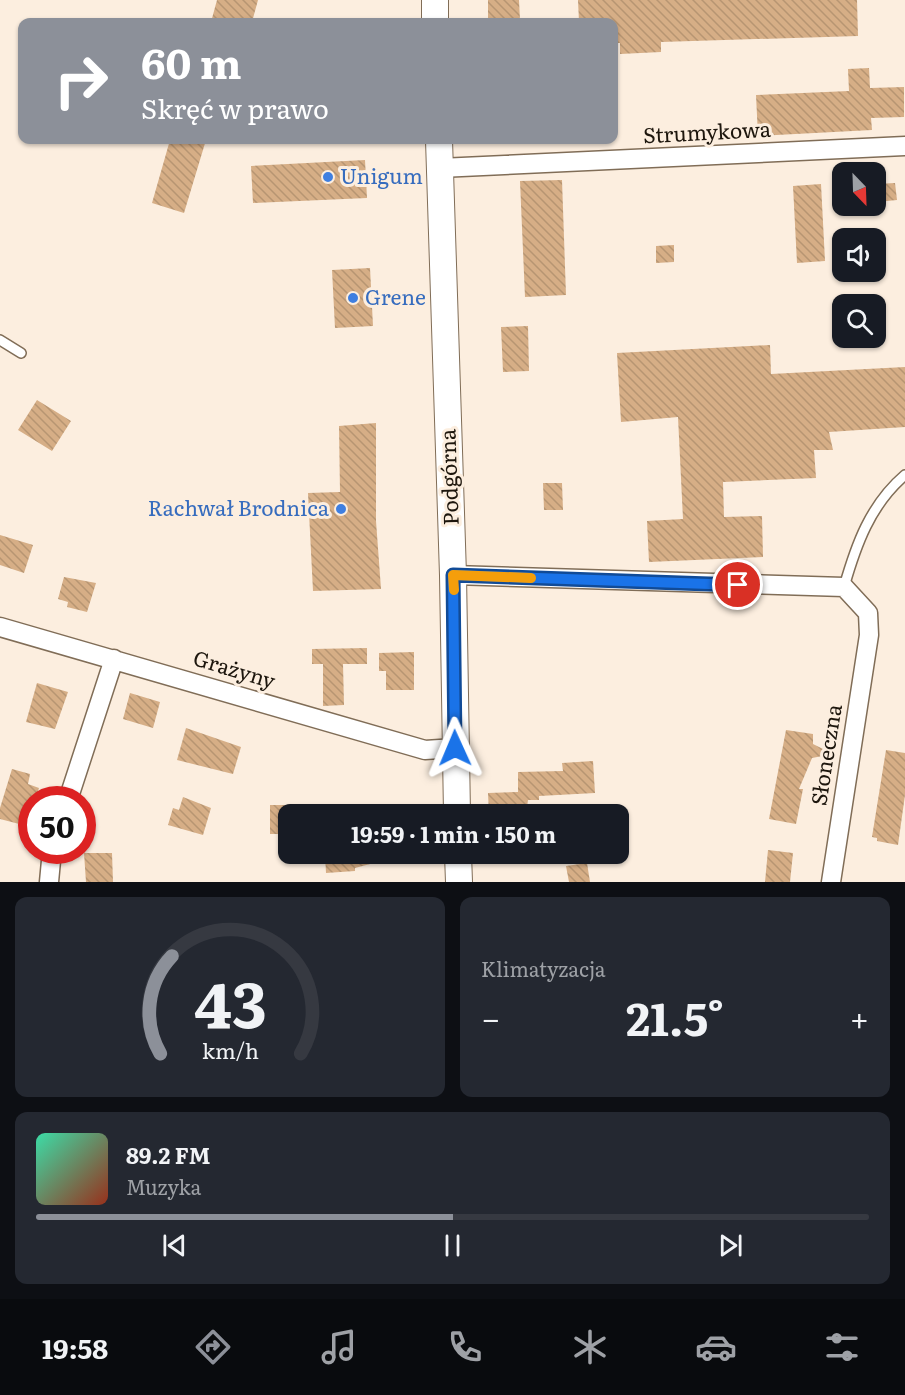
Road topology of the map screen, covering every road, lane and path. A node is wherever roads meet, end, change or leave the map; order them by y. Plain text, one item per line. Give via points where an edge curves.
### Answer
1 (435, 0) edge
2 (435, 18) edge
3 (439, 144) edge
4 (905, 146) edge
5 (440, 168) junction
6 (0, 340) edge
7 (21, 353) dead end
8 (905, 476) edge
9 (453, 575) junction
10 (844, 587) junction
11 (0, 627) edge
12 (114, 659) junction
13 (455, 748) junction
14 (73, 786) edge
15 (457, 804) edge
16 (51, 864) edge
17 (458, 864) edge
18 (836, 880) edge
19 (49, 882) edge
20 (459, 882) edge

1 - 2 main road
3 - 5 main road, Podgórna
4 - 5 street, Strumykowa
5 - 9 main road, Podgórna
6 - 7 lane
8 - 10 lane via 888,490 867,522
9 - 10 street
9 - 13 main road, Podgórna
10 - 18 street, Słoneczna via 868,613 869,635
11 - 12 street, Grażyny
12 - 13 street, Grażyny via 425,750
12 - 14 street
13 - 15 main road, Podgórna
16 - 19 street
17 - 20 main road

